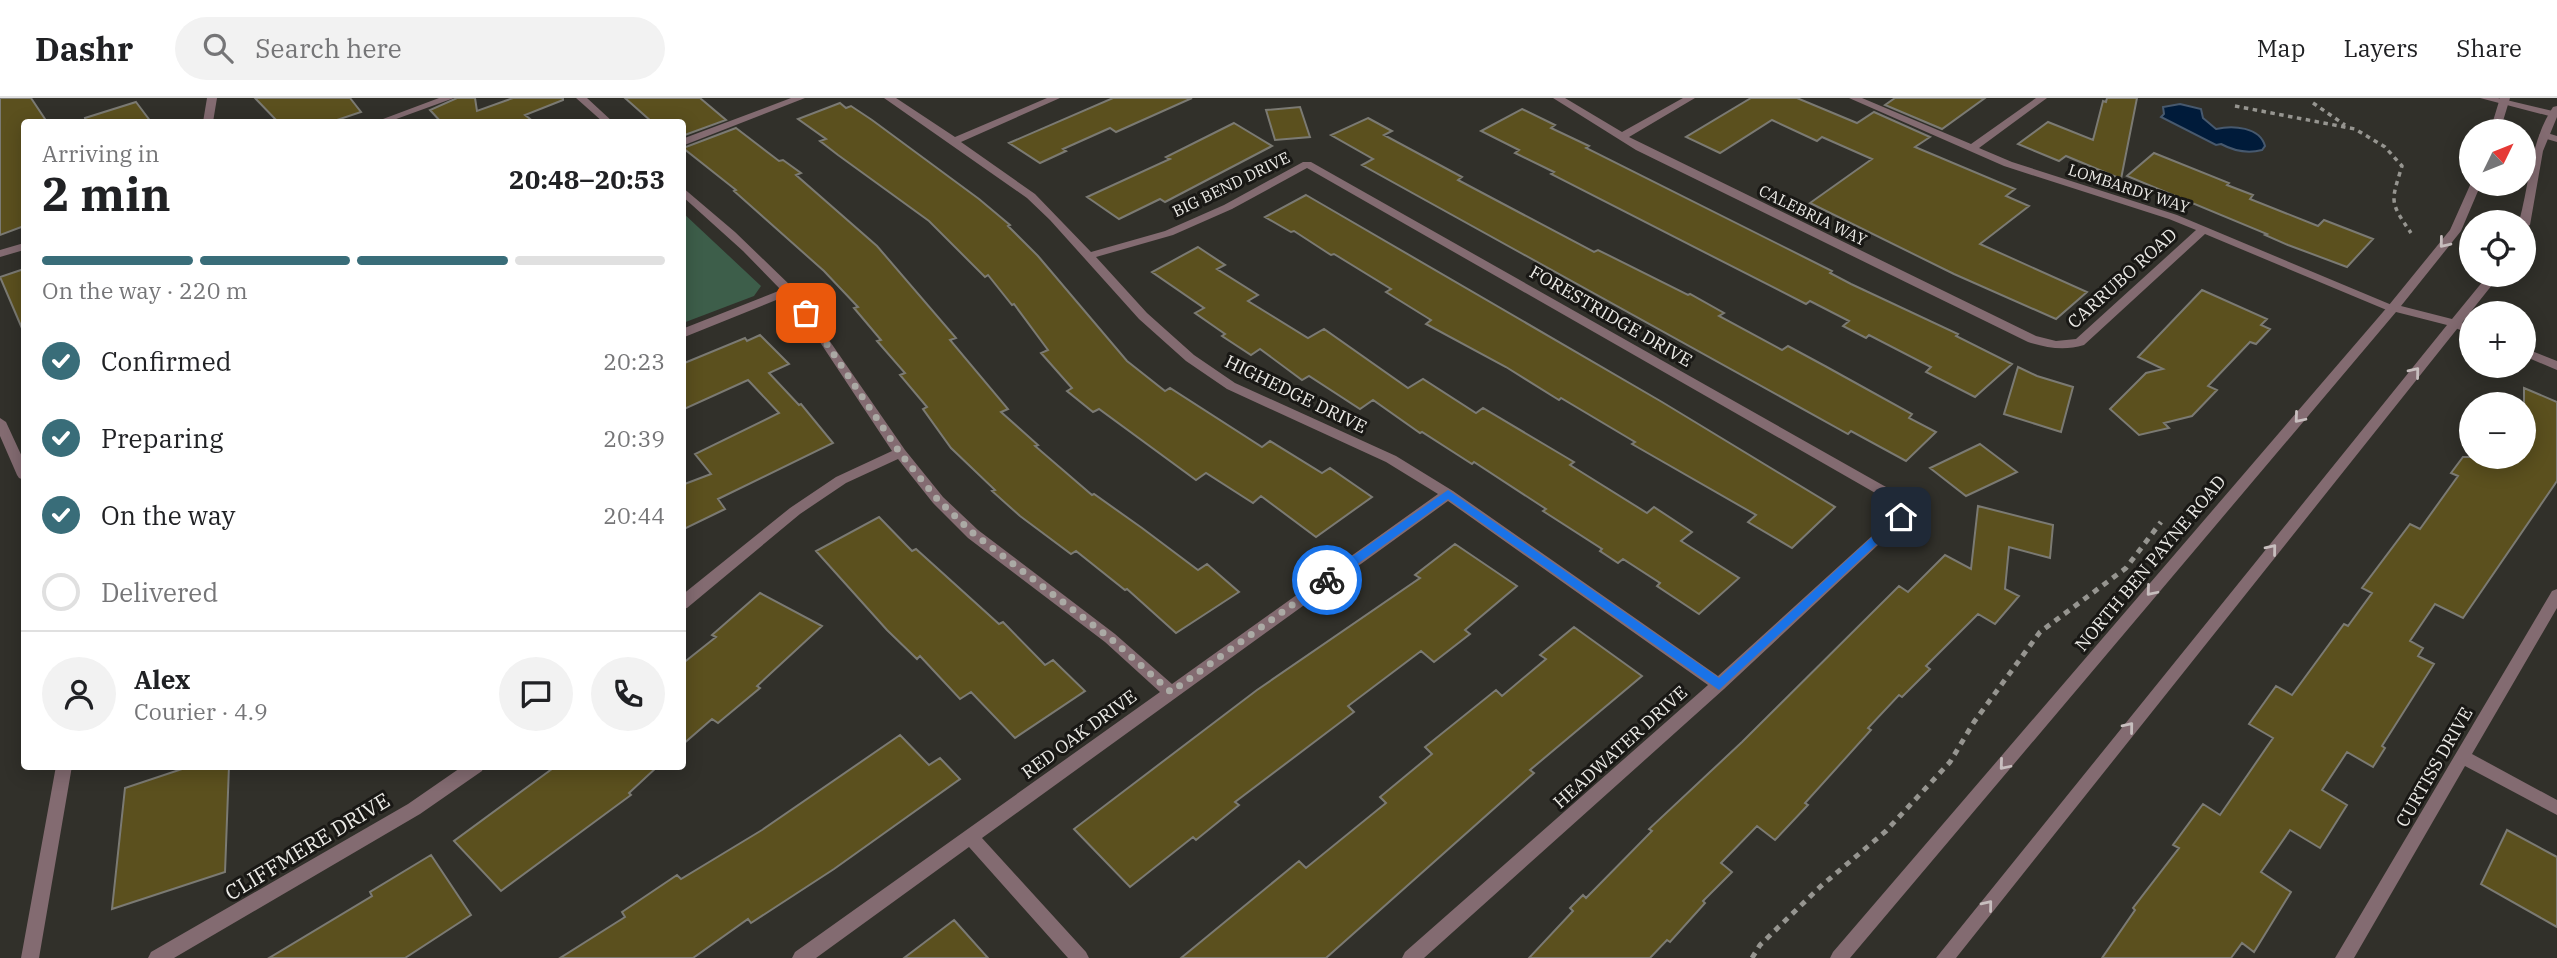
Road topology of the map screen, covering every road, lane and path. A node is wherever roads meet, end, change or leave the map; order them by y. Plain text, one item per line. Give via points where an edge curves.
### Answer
1 (212, 98) edge
2 (449, 98) edge
3 (581, 98) edge
4 (800, 98) edge
5 (889, 98) edge
6 (1055, 98) edge
7 (1558, 98) edge
8 (1690, 98) edge
9 (1854, 98) edge
10 (2042, 98) edge
11 (2485, 98) edge
12 (2518, 98) edge
13 (2504, 101) edge
14 (2313, 103) dead end
15 (2235, 104) dead end
16 (2555, 112) edge
17 (208, 119) edge
18 (389, 119) edge
19 (605, 119) edge
20 (2499, 119) edge
21 (2349, 127) junction
22 (2544, 135) junction
23 (1621, 137) junction
24 (2557, 139) edge
25 (686, 141) edge
26 (952, 142) junction
27 (1972, 148) junction
28 (1307, 164) joint
29 (686, 194) edge
30 (2471, 196) edge
31 (2527, 210) edge
32 (2203, 230) junction
33 (2411, 233) dead end
34 (21, 247) edge
35 (0, 254) edge
36 (1088, 256) junction
37 (2484, 287) edge
38 (789, 291) junction
39 (2393, 307) junction
40 (2454, 323) junction
41 (2459, 325) edge
42 (686, 332) edge
43 (2062, 345) joint
44 (2536, 357) edge
45 (2557, 366) edge
46 (0, 422) edge
47 (900, 453) junction
48 (21, 468) edge
49 (1448, 494) junction
50 (1897, 499) joint
51 (2161, 522) dead end
52 (2557, 595) edge
53 (686, 601) edge
54 (1719, 685) junction
55 (1171, 692) junction
56 (2462, 756) junction
57 (63, 770) edge
58 (470, 770) edge
59 (2557, 808) edge
60 (970, 837) junction
61 (30, 958) edge
62 (157, 958) edge
63 (801, 958) edge
64 (1080, 958) edge
65 (1411, 958) edge
66 (1752, 958) edge
67 (1839, 958) edge
68 (1945, 958) edge
69 (2344, 958) edge

1 - 17 street
2 - 18 street
3 - 19 street
4 - 25 street
5 - 26 street, HIGHEDGE DRIVE
6 - 26 street
7 - 23 street, CALEBRIA WAY
8 - 23 street
9 - 27 street, LOMBARDY WAY
10 - 27 street
11 - 13 street
12 - 16 street
13 - 16 street
13 - 20 street
14 - 21 path
15 - 21 path
16 - 22 street
21 - 33 path via 2400,161 2392,198
22 - 24 street
22 - 31 street
23 - 43 street, CALEBRIA WAY via 2032,339
26 - 36 street, HIGHEDGE DRIVE via 1031,196
27 - 32 street, LOMBARDY WAY via 2026,171
28 - 36 street, BIG BEND DRIVE via 1169,233
28 - 50 street, FORESTRIDGE DRIVE
29 - 38 street
30 -> 39 street, NORTH BEN PAYNE ROAD via 2455,231
32 - 39 street, LOMBARDY WAY
32 - 43 street, CARRUBO ROAD via 2080,342
34 - 35 street
36 - 49 street, HIGHEDGE DRIVE via 1143,317 1231,386 1391,459
37 - 40 street
38 - 42 street
38 - 47 street
39 - 40 street, LOMBARDY WAY
39 -> 67 street, NORTH BEN PAYNE ROAD
40 - 41 street, LOMBARDY WAY
68 -> 40 street
44 - 45 street
46 - 48 street
47 - 53 street via 841,480 795,511
47 - 55 street via 938,500 974,534 1110,638
49 - 54 street, HIGHEDGE DRIVE
49 - 55 street, RED OAK DRIVE
50 - 54 street, HEADWATER DRIVE via 1901,517
51 - 66 path via 2126,568 2040,632 1950,762 1886,831 1821,886
52 - 56 street, CURTISS DRIVE
54 - 65 street, HEADWATER DRIVE
55 - 60 street, RED OAK DRIVE
56 - 59 street
56 - 69 street, CURTISS DRIVE
57 - 61 street
58 - 62 street, CLIFFMERE DRIVE via 414,810
60 - 63 street, RED OAK DRIVE
60 - 64 street

